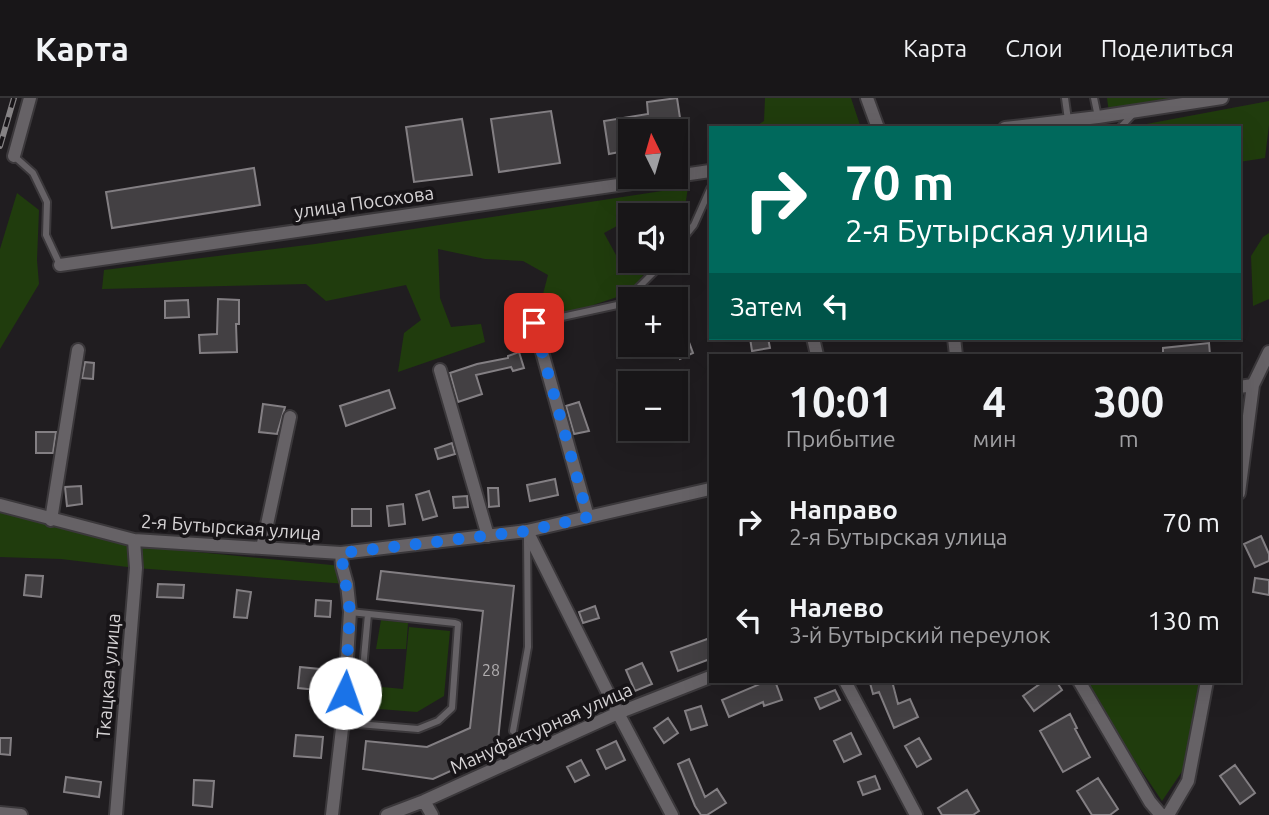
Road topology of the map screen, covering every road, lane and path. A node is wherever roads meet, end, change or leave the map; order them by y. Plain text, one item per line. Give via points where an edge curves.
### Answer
1 (30, 98) edge
2 (867, 98) edge
3 (1065, 98) edge
4 (1094, 98) edge
5 (1222, 98) edge
6 (1135, 111) junction
7 (1098, 117) junction
8 (1068, 120) junction
9 (877, 126) edge
10 (1021, 126) edge
11 (1122, 126) edge
12 (13, 156) joint
13 (709, 172) edge
14 (688, 175) edge
15 (618, 185) edge
16 (709, 191) edge
17 (688, 232) edge
18 (60, 265) joint
19 (653, 273) edge
20 (534, 323) joint
21 (78, 350) dead end
22 (1269, 352) edge
23 (440, 370) dead end
24 (1253, 385) junction
25 (1241, 387) edge
26 (290, 417) dead end
27 (1241, 478) edge
28 (709, 489) edge
29 (0, 505) edge
30 (588, 517) junction
31 (51, 520) junction
32 (527, 531) junction
33 (488, 536) junction
34 (134, 540) junction
35 (262, 548) junction
36 (341, 553) junction
37 (350, 612) junction
38 (368, 614) junction
39 (709, 677) edge
40 (846, 683) edge
41 (1080, 683) edge
42 (1207, 683) edge
43 (618, 713) junction
44 (513, 731) dead end
45 (424, 801) junction
46 (0, 813) edge
47 (21, 815) edge
48 (116, 815) edge
49 (332, 815) edge
50 (387, 815) edge
51 (432, 815) edge
52 (672, 815) edge
53 (916, 815) edge
54 (1161, 815) edge
55 (1168, 815) edge

1 - 12 street
2 - 9 street
3 - 8 lane
4 - 7 lane
5 - 6 street
6 - 7 street
6 - 11 lane
7 - 8 street
8 - 10 street
12 - 18 lane via 33,173 47,202 46,235
13 - 14 street, улица Посохова
15 - 18 street, улица Посохова
16 - 17 lane
19 - 20 lane via 622,304
20 - 30 street
21 - 31 street
22 - 24 street
23 - 33 street
24 - 25 street
24 - 27 street
26 - 35 street
28 - 30 street, 2-я Бутырская улица
29 - 31 street, 2-я Бутырская улица
30 - 32 street, 2-я Бутырская улица
31 - 34 street, 2-я Бутырская улица
32 - 33 street, 2-я Бутырская улица
32 - 43 street
32 - 44 lane via 528,647
33 - 36 street, 2-я Бутырская улица
34 - 35 street, 2-я Бутырская улица
34 - 48 street, Ткацкая улица via 136,568
35 - 36 street, 2-я Бутырская улица
36 - 37 street
37 - 38 lane
37 - 49 street
38 - 38 lane via 458,624 453,708 438,721 418,729 358,724
39 - 43 street, Мануфактурная улица
40 - 53 street
41 - 54 street
42 - 55 street via 1188,781
43 - 45 street, Мануфактурная улица
43 - 52 street
45 - 50 street, Мануфактурная улица
45 - 51 street
46 - 47 street

